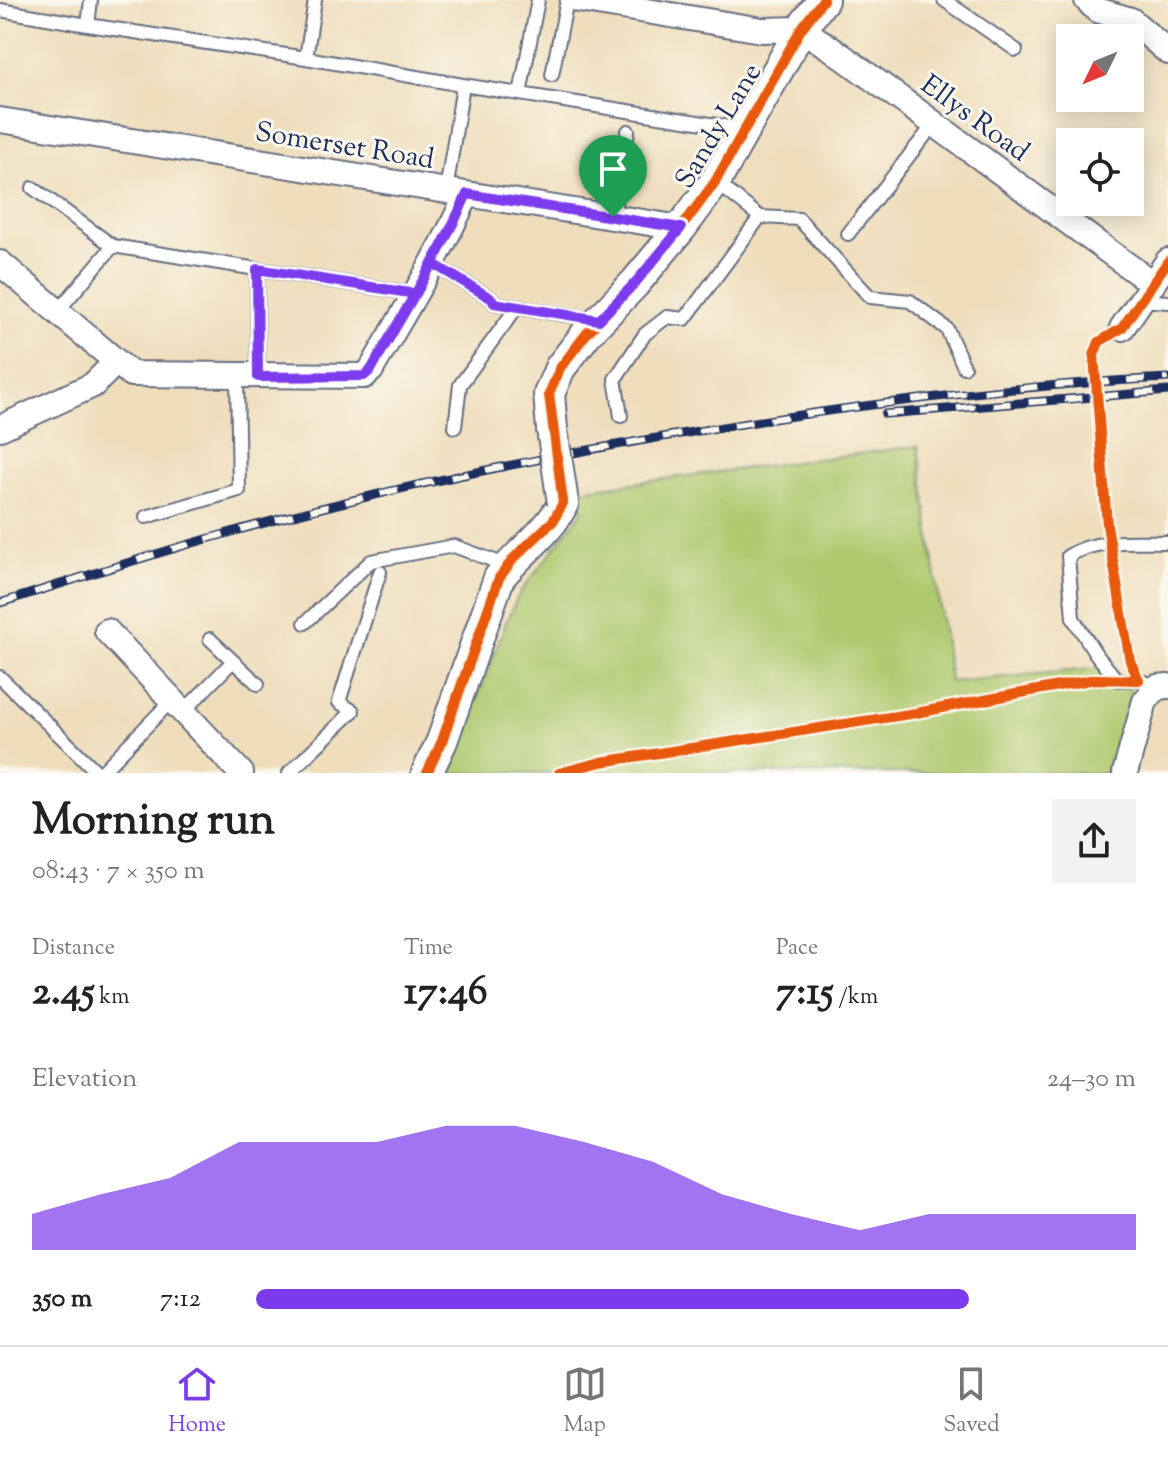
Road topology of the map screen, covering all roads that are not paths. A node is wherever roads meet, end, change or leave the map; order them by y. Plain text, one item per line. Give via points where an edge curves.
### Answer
1 (91, 0) edge
2 (315, 0) edge
3 (538, 0) edge
4 (567, 0) edge
5 (579, 0) edge
6 (823, 0) edge
7 (944, 0) edge
8 (1087, 0) edge
9 (0, 10) edge
10 (88, 25) junction
11 (801, 29) junction
12 (1164, 39) edge
13 (1016, 50) dead end
14 (306, 58) junction
15 (552, 75) dead end
16 (463, 85) junction
17 (520, 94) junction
18 (0, 120) edge
19 (934, 124) junction
20 (745, 129) junction
21 (628, 131) dead end
22 (715, 182) junction
23 (33, 188) dead end
24 (457, 192) junction
25 (613, 217) junction
26 (760, 217) junction
27 (681, 228) junction
28 (848, 234) dead end
29 (113, 246) junction
30 (1168, 261) edge
31 (0, 263) edge
32 (432, 263) junction
33 (257, 269) junction
34 (416, 294) junction
35 (1154, 296) edge
36 (517, 307) junction
37 (57, 312) junction
38 (599, 320) junction
39 (1122, 328) dead end
40 (115, 363) junction
41 (964, 367) dead end
42 (248, 376) junction
43 (621, 416) dead end
44 (455, 427) dead end
45 (0, 428) edge
46 (146, 517) dead end
47 (1168, 542) edge
48 (508, 566) junction
49 (380, 572) dead end
50 (305, 623) dead end
51 (107, 631) dead end
52 (210, 639) dead end
53 (233, 661) junction
54 (0, 677) edge
55 (258, 684) dead end
56 (1162, 687) edge
57 (178, 706) junction
58 (99, 773) edge
59 (241, 773) edge
60 (289, 773) edge
61 (427, 773) edge
62 (1125, 773) edge

1 - 10 lane
2 - 14 lane
3 - 17 lane
4 - 15 lane
5 - 11 street via 762,30
6 - 11 street, Sandy Lane
7 - 13 lane
8 - 12 street via 1097,10 1131,20
9 - 10 lane
10 - 14 lane
11 - 19 street, Ellys Road
11 - 20 street, Sandy Lane
14 - 16 lane
16 - 17 lane
16 - 24 lane
17 - 20 lane
18 - 24 street, Somerset Road
19 - 28 lane
19 - 35 street, Ellys Road
20 - 22 street, Sandy Lane
21 - 25 lane
22 - 26 lane
22 - 27 street, Sandy Lane
23 - 29 lane
24 - 25 street, Somerset Road
24 - 32 street
25 - 27 street, Somerset Road
26 - 41 lane via 799,219 870,297 910,301 947,329
26 - 43 lane via 685,319 667,317 645,334 615,379
27 - 38 street, Sandy Lane
29 - 33 lane
29 - 37 lane
30 - 35 street
31 - 37 street
32 - 34 street
32 - 36 lane via 494,303
33 - 34 lane
33 - 42 lane
34 - 42 street via 364,376
35 - 39 street
36 - 38 lane
36 - 44 lane via 460,385
37 - 40 street
38 - 48 street, Sandy Lane, bridge via 560,368 549,394 563,503 553,521
40 - 42 street via 131,374
40 - 45 street via 93,385
42 - 46 lane via 239,490
47 - 56 lane via 1099,545 1068,556 1073,618 1096,654 1117,680
48 - 50 lane via 454,546 371,561
48 - 61 street, Sandy Lane via 499,578
49 - 60 lane via 339,702 353,711
51 - 57 street
52 - 53 lane
53 - 55 lane
53 - 57 lane
54 - 58 lane
56 - 62 street via 1145,701
57 - 58 lane
57 - 59 street

